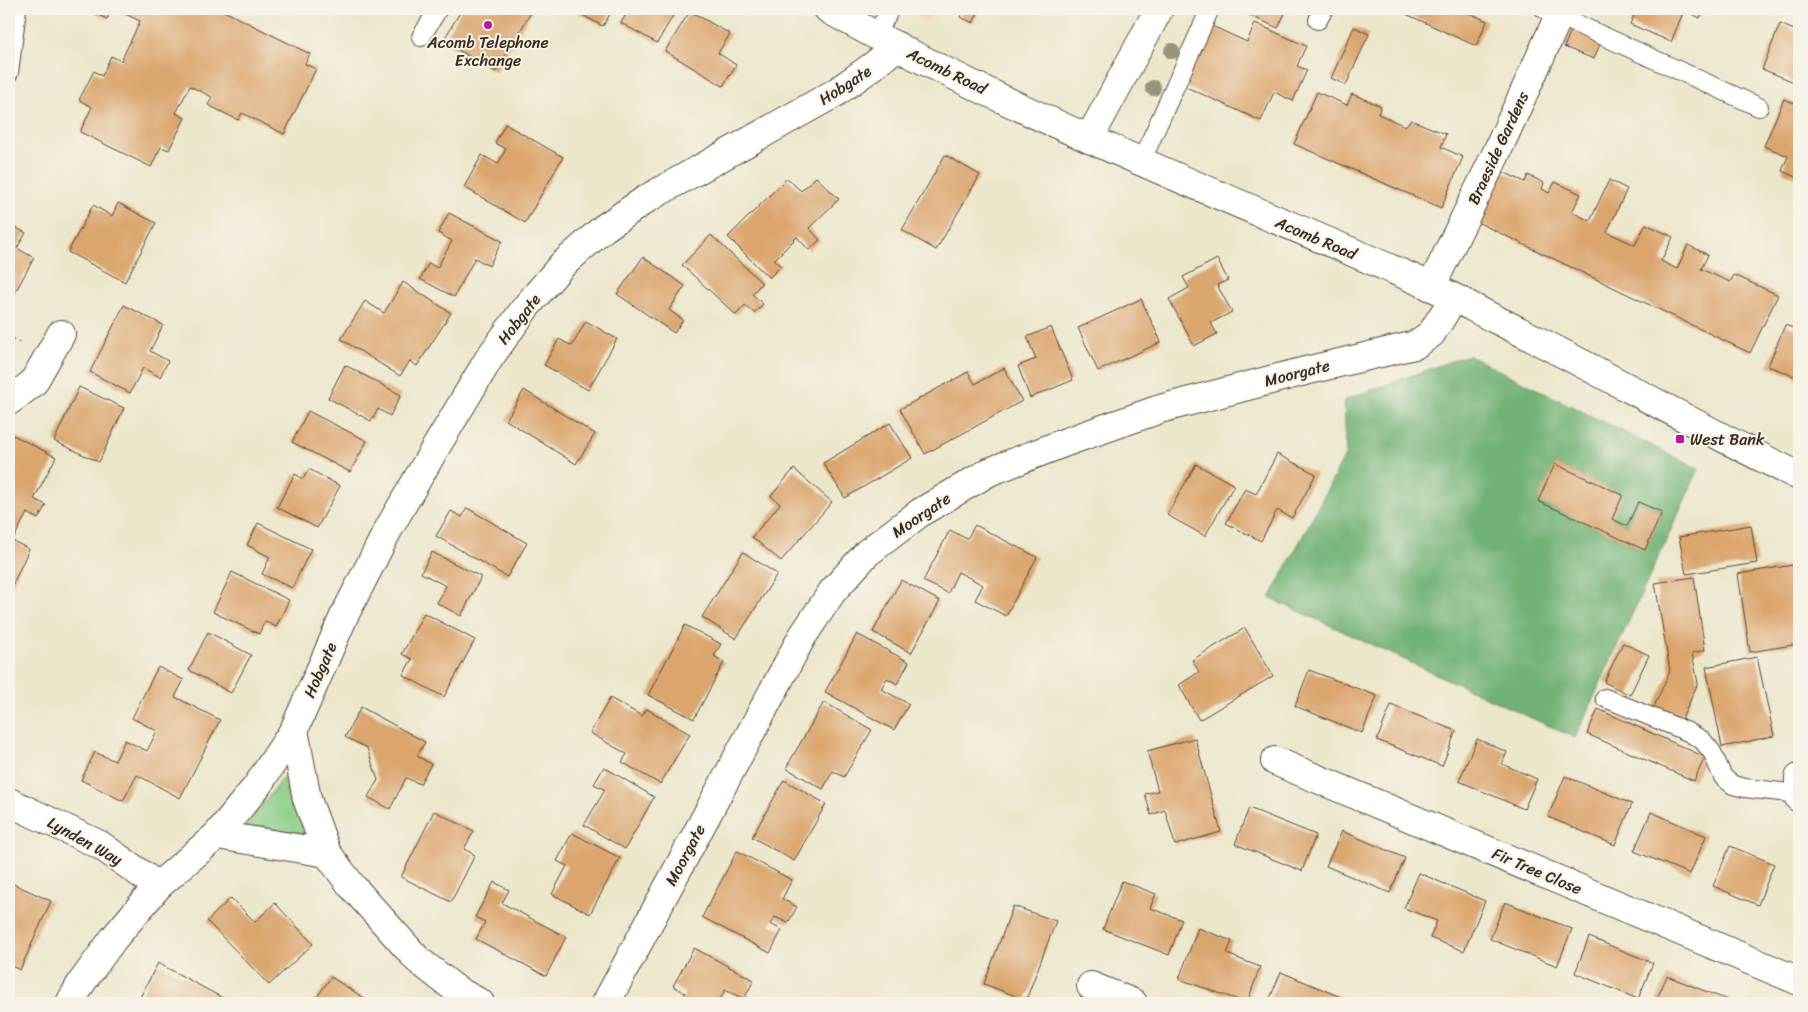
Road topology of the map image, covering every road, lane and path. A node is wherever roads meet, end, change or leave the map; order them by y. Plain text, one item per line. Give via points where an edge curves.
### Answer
1 (17, 9) edge
2 (438, 9) edge
3 (828, 9) edge
4 (890, 9) edge
5 (1159, 9) edge
6 (1210, 9) edge
7 (1555, 11) edge
8 (421, 37) dead end
9 (887, 41) junction
10 (9, 73) edge
11 (1759, 107) dead end
12 (1089, 139) junction
13 (1141, 162) junction
14 (1442, 292) junction
15 (61, 334) dead end
16 (9, 401) edge
17 (1799, 476) edge
18 (1604, 698) dead end
19 (294, 730) junction
20 (1275, 761) dead end
21 (1799, 790) edge
22 (9, 802) edge
23 (218, 835) junction
24 (327, 854) junction
25 (158, 886) junction
26 (1799, 981) edge
27 (1091, 986) dead end
28 (70, 1003) edge
29 (480, 1003) edge
30 (606, 1003) edge
31 (1133, 1003) edge

1 - 10 lane
2 - 8 lane
3 - 9 street, Acomb Road
4 - 9 lane
5 - 12 street
6 - 13 lane
7 - 11 lane
7 - 14 street, Braeside Gardens
9 - 12 street, Acomb Road
9 - 19 street, Hobgate via 873,66 836,93 648,198 604,228 562,265 490,357 389,528 344,616
12 - 13 street, Acomb Road
13 - 14 street, Acomb Road
14 - 17 street, Acomb Road
14 - 30 street, Moorgate via 1431,334 1415,345 1160,409 1066,442 989,472 921,512 867,553 832,592 802,637
15 - 16 street via 33,383
18 - 21 lane via 1702,740 1712,752 1723,777 1733,785
19 - 23 street, Hobgate via 258,786
19 - 24 street via 307,799
20 - 26 street, Fir Tree Close
22 - 25 street, Lynden Way via 100,845
23 - 24 street
23 - 25 street, Hobgate
24 - 29 street via 418,960 458,991
25 - 28 street, Hobgate via 114,938
27 - 31 street

